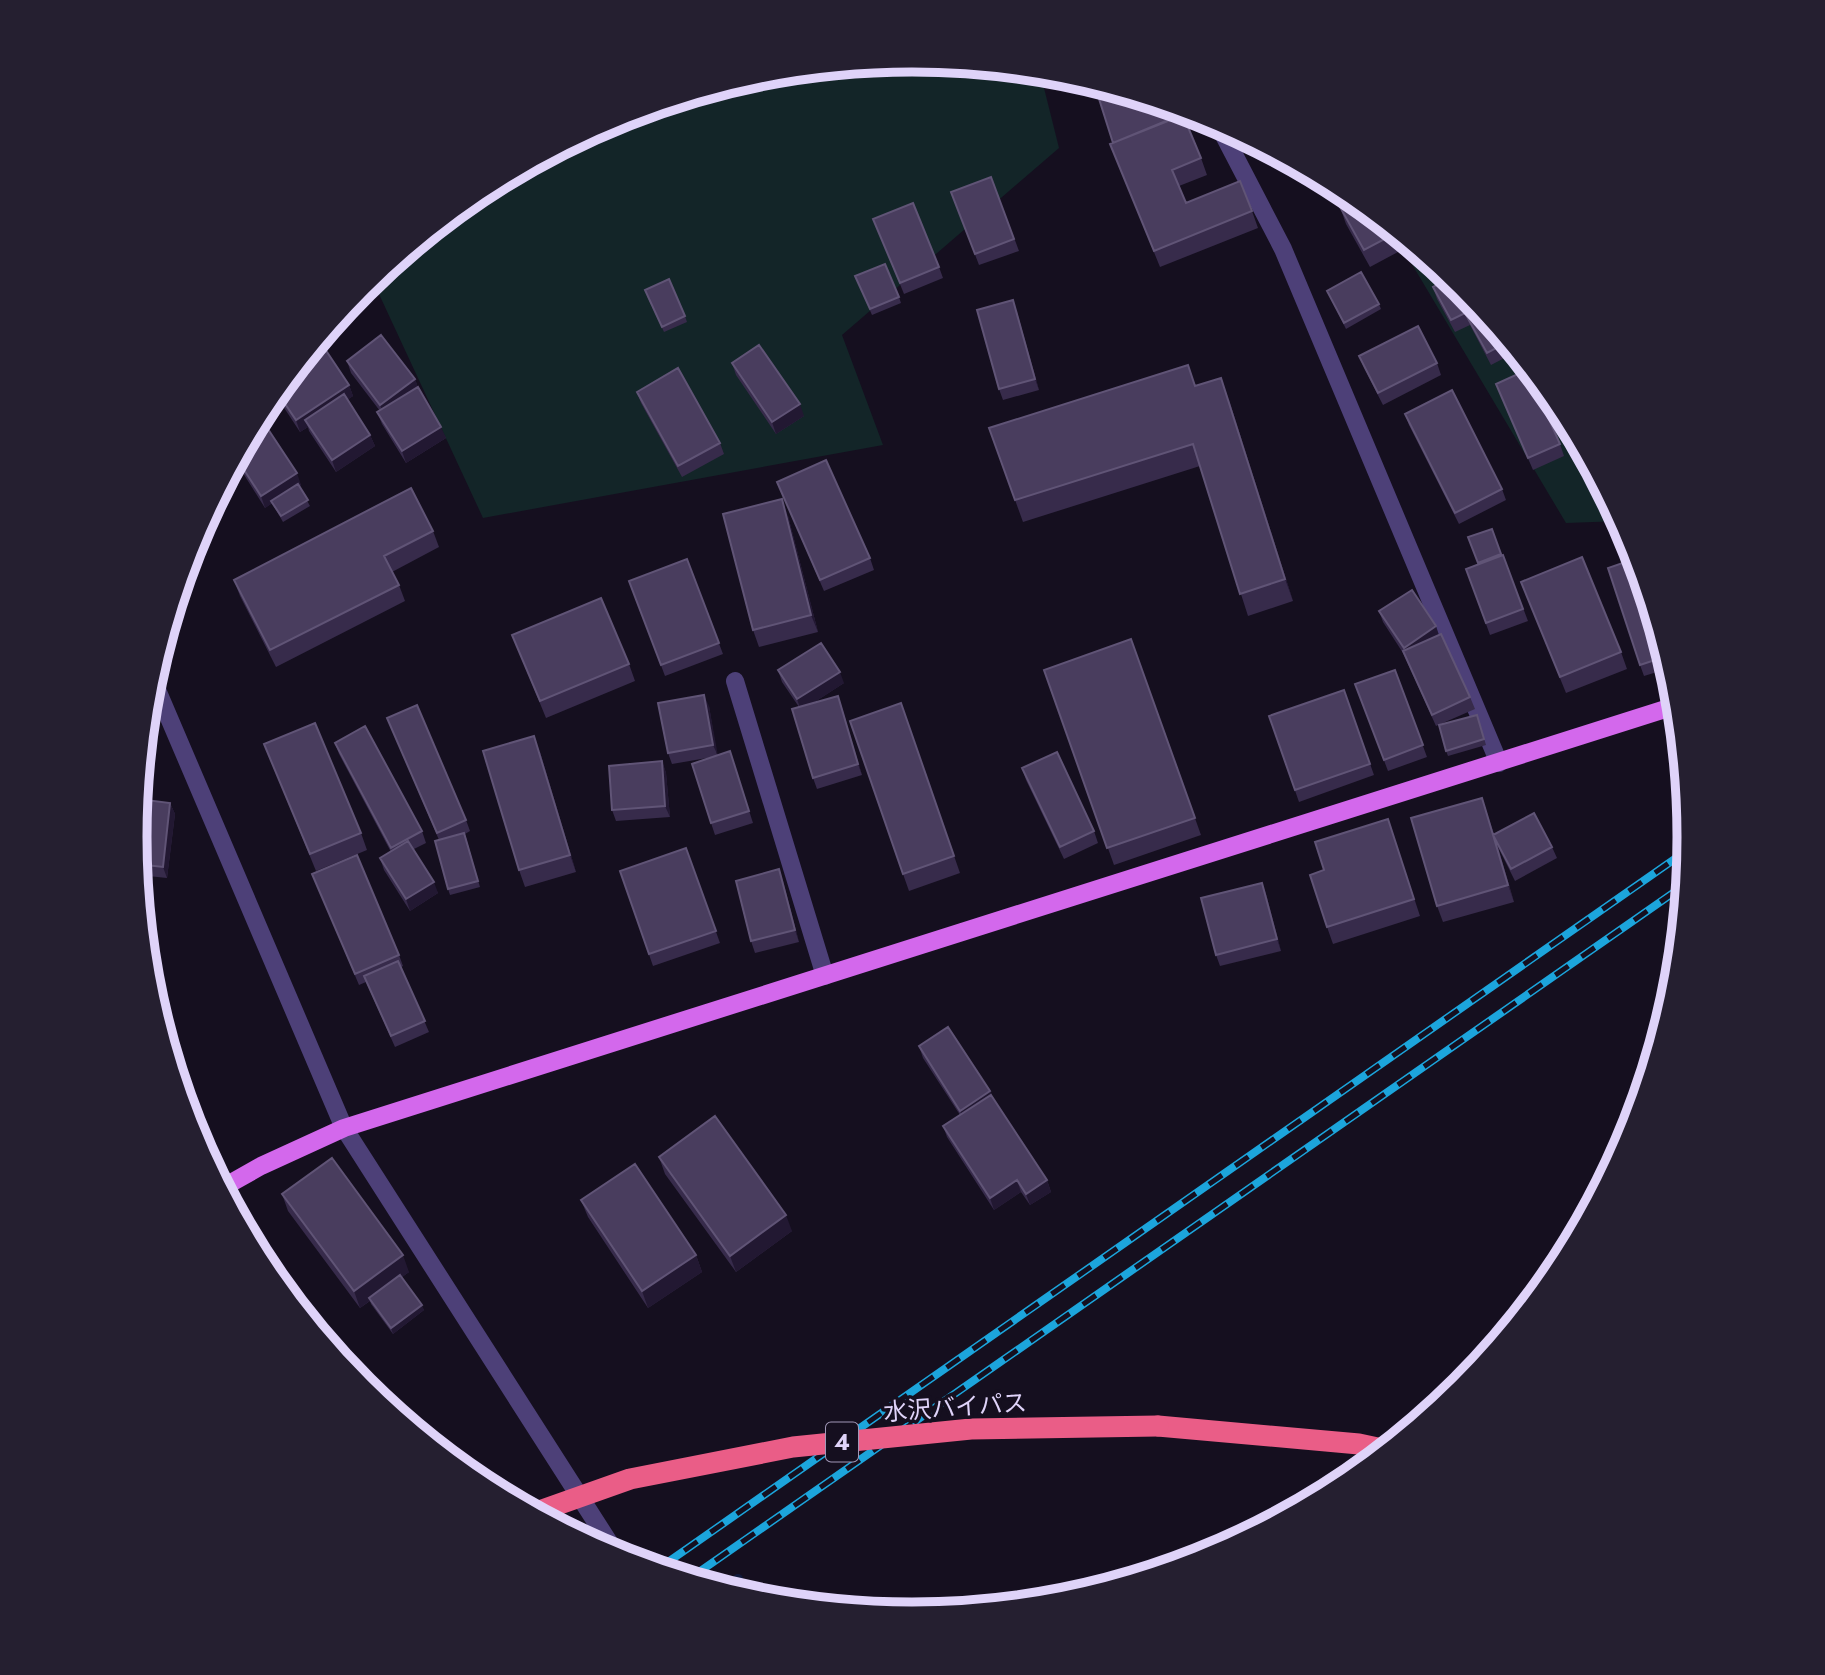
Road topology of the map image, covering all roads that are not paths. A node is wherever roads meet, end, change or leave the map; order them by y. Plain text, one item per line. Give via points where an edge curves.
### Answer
1 (1226, 139) edge
2 (735, 681) dead end
3 (160, 696) edge
4 (1667, 708) edge
5 (1499, 763) junction
6 (825, 976) junction
7 (344, 1128) junction
8 (230, 1184) edge
9 (1375, 1448) edge
10 (545, 1509) edge
11 (607, 1539) edge

1 - 5 street via 1283,249
2 - 6 street
3 - 7 street
4 - 5 main road
5 - 6 main road
6 - 7 main road
7 - 8 main road
7 - 11 street
9 - 10 highway, 水沢バイパス / 4, bridge via 1158,1426 971,1429 793,1447 630,1479

